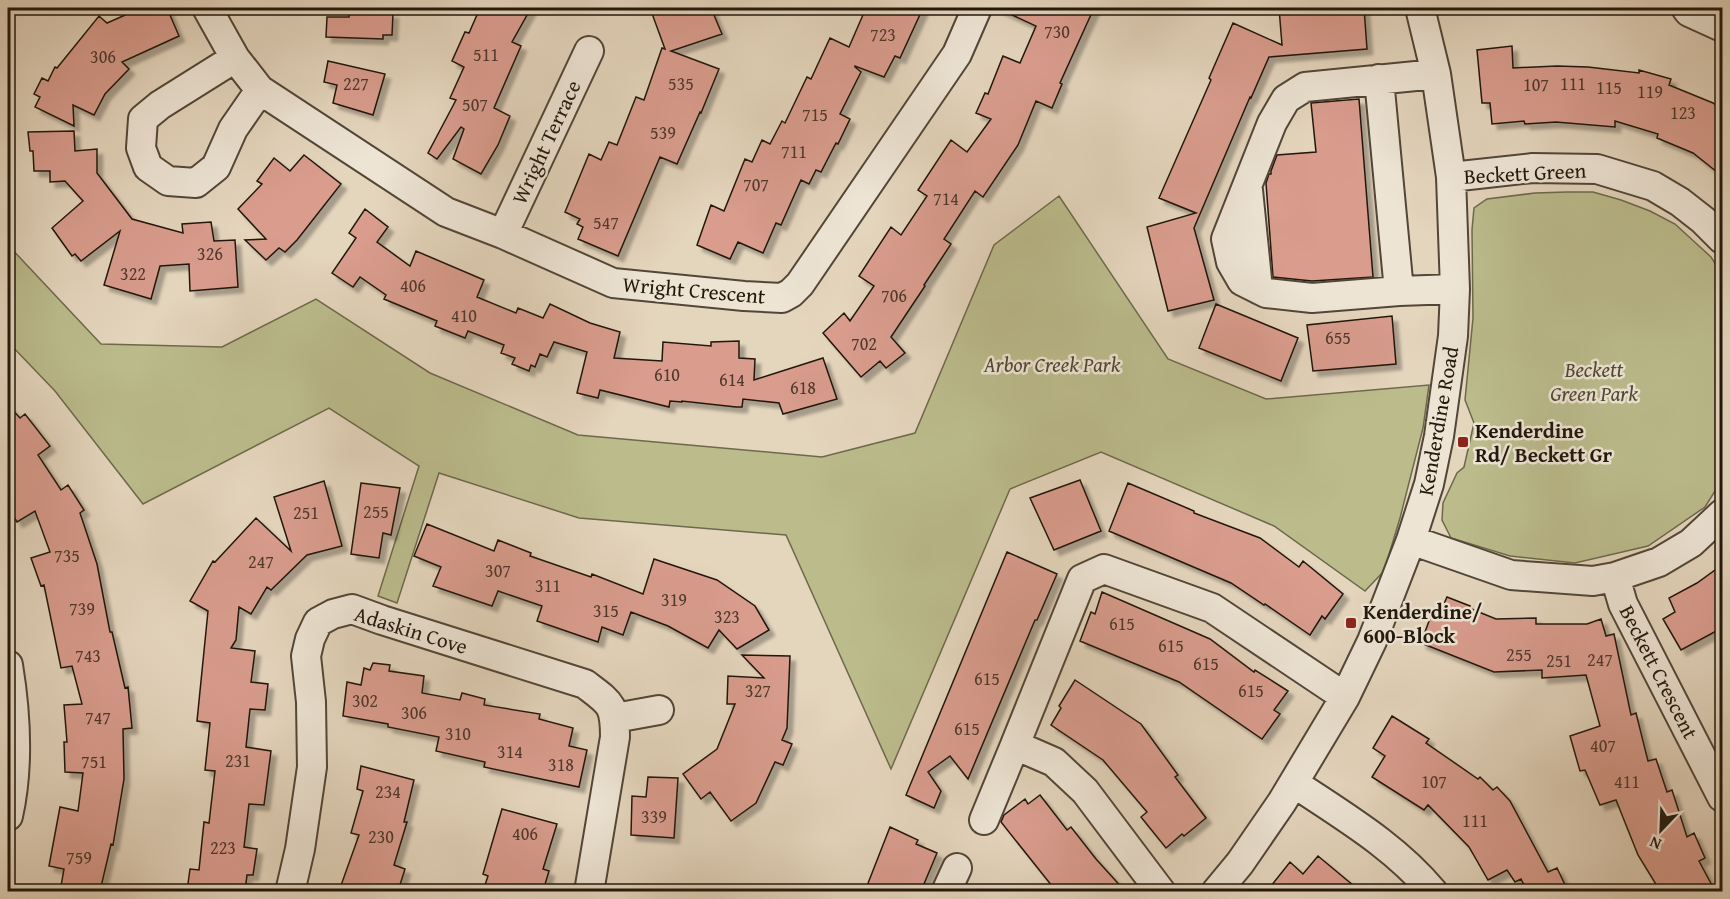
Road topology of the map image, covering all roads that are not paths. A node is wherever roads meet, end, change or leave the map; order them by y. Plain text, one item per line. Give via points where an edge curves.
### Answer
1 (207, 8) edge
2 (977, 8) edge
3 (1420, 8) edge
4 (1686, 8) edge
5 (1722, 27) edge
6 (589, 51) dead end
7 (235, 58) junction
8 (1436, 74) junction
9 (1379, 79) junction
10 (260, 90) junction
11 (1451, 177) junction
12 (503, 234) junction
13 (1722, 239) edge
14 (1455, 289) junction
15 (1399, 291) junction
16 (1722, 514) edge
17 (1411, 540) junction
18 (1615, 577) junction
19 (8, 665) edge
20 (1345, 697) junction
21 (659, 710) dead end
22 (615, 718) junction
23 (1015, 745) junction
24 (1294, 783) junction
25 (1722, 797) edge
26 (8, 816) edge
27 (984, 820) dead end
28 (291, 891) edge
29 (589, 891) edge
30 (1161, 891) edge
31 (1216, 891) edge
32 (1433, 891) edge

1 - 7 street, Wright Crescent
2 - 12 street, Wright Crescent via 957,54 800,284 782,298 613,283
3 - 8 street, Kenderdine Road
4 - 5 street
6 - 12 street, Wright Terrace
7 - 10 street, Wright Crescent
7 - 10 street via 143,119 141,148 148,166 168,181 196,183 216,167 233,129
8 - 9 street
8 - 11 street, Kenderdine Road
9 - 15 street
9 - 15 street via 1305,87 1286,99 1272,123 1226,238 1242,281 1266,293 1312,298
10 - 12 street, Wright Crescent via 446,212
11 - 13 street, Beckett Green via 1533,168 1598,170 1653,186 1680,202
11 - 14 street, Kenderdine Road
14 - 15 street
14 - 17 street, Kenderdine Road via 1453,336 1439,436 1430,484
16 - 18 street via 1691,543 1659,562
17 - 18 street via 1510,575 1593,581
17 - 20 street, Kenderdine Road via 1372,641
18 - 25 street, Beckett Crescent via 1623,604
19 - 26 street via 15,745
20 - 23 street via 1212,608 1104,569 1082,579
20 - 24 street, Kenderdine Road
21 - 22 street
22 - 28 street, Adaskin Cove via 611,706 585,684 352,609 318,622 306,656 312,767
22 - 29 street
23 - 27 street
23 - 30 street via 1054,762 1085,791
24 - 31 street, Kenderdine Road via 1240,863
24 - 32 street via 1381,842

